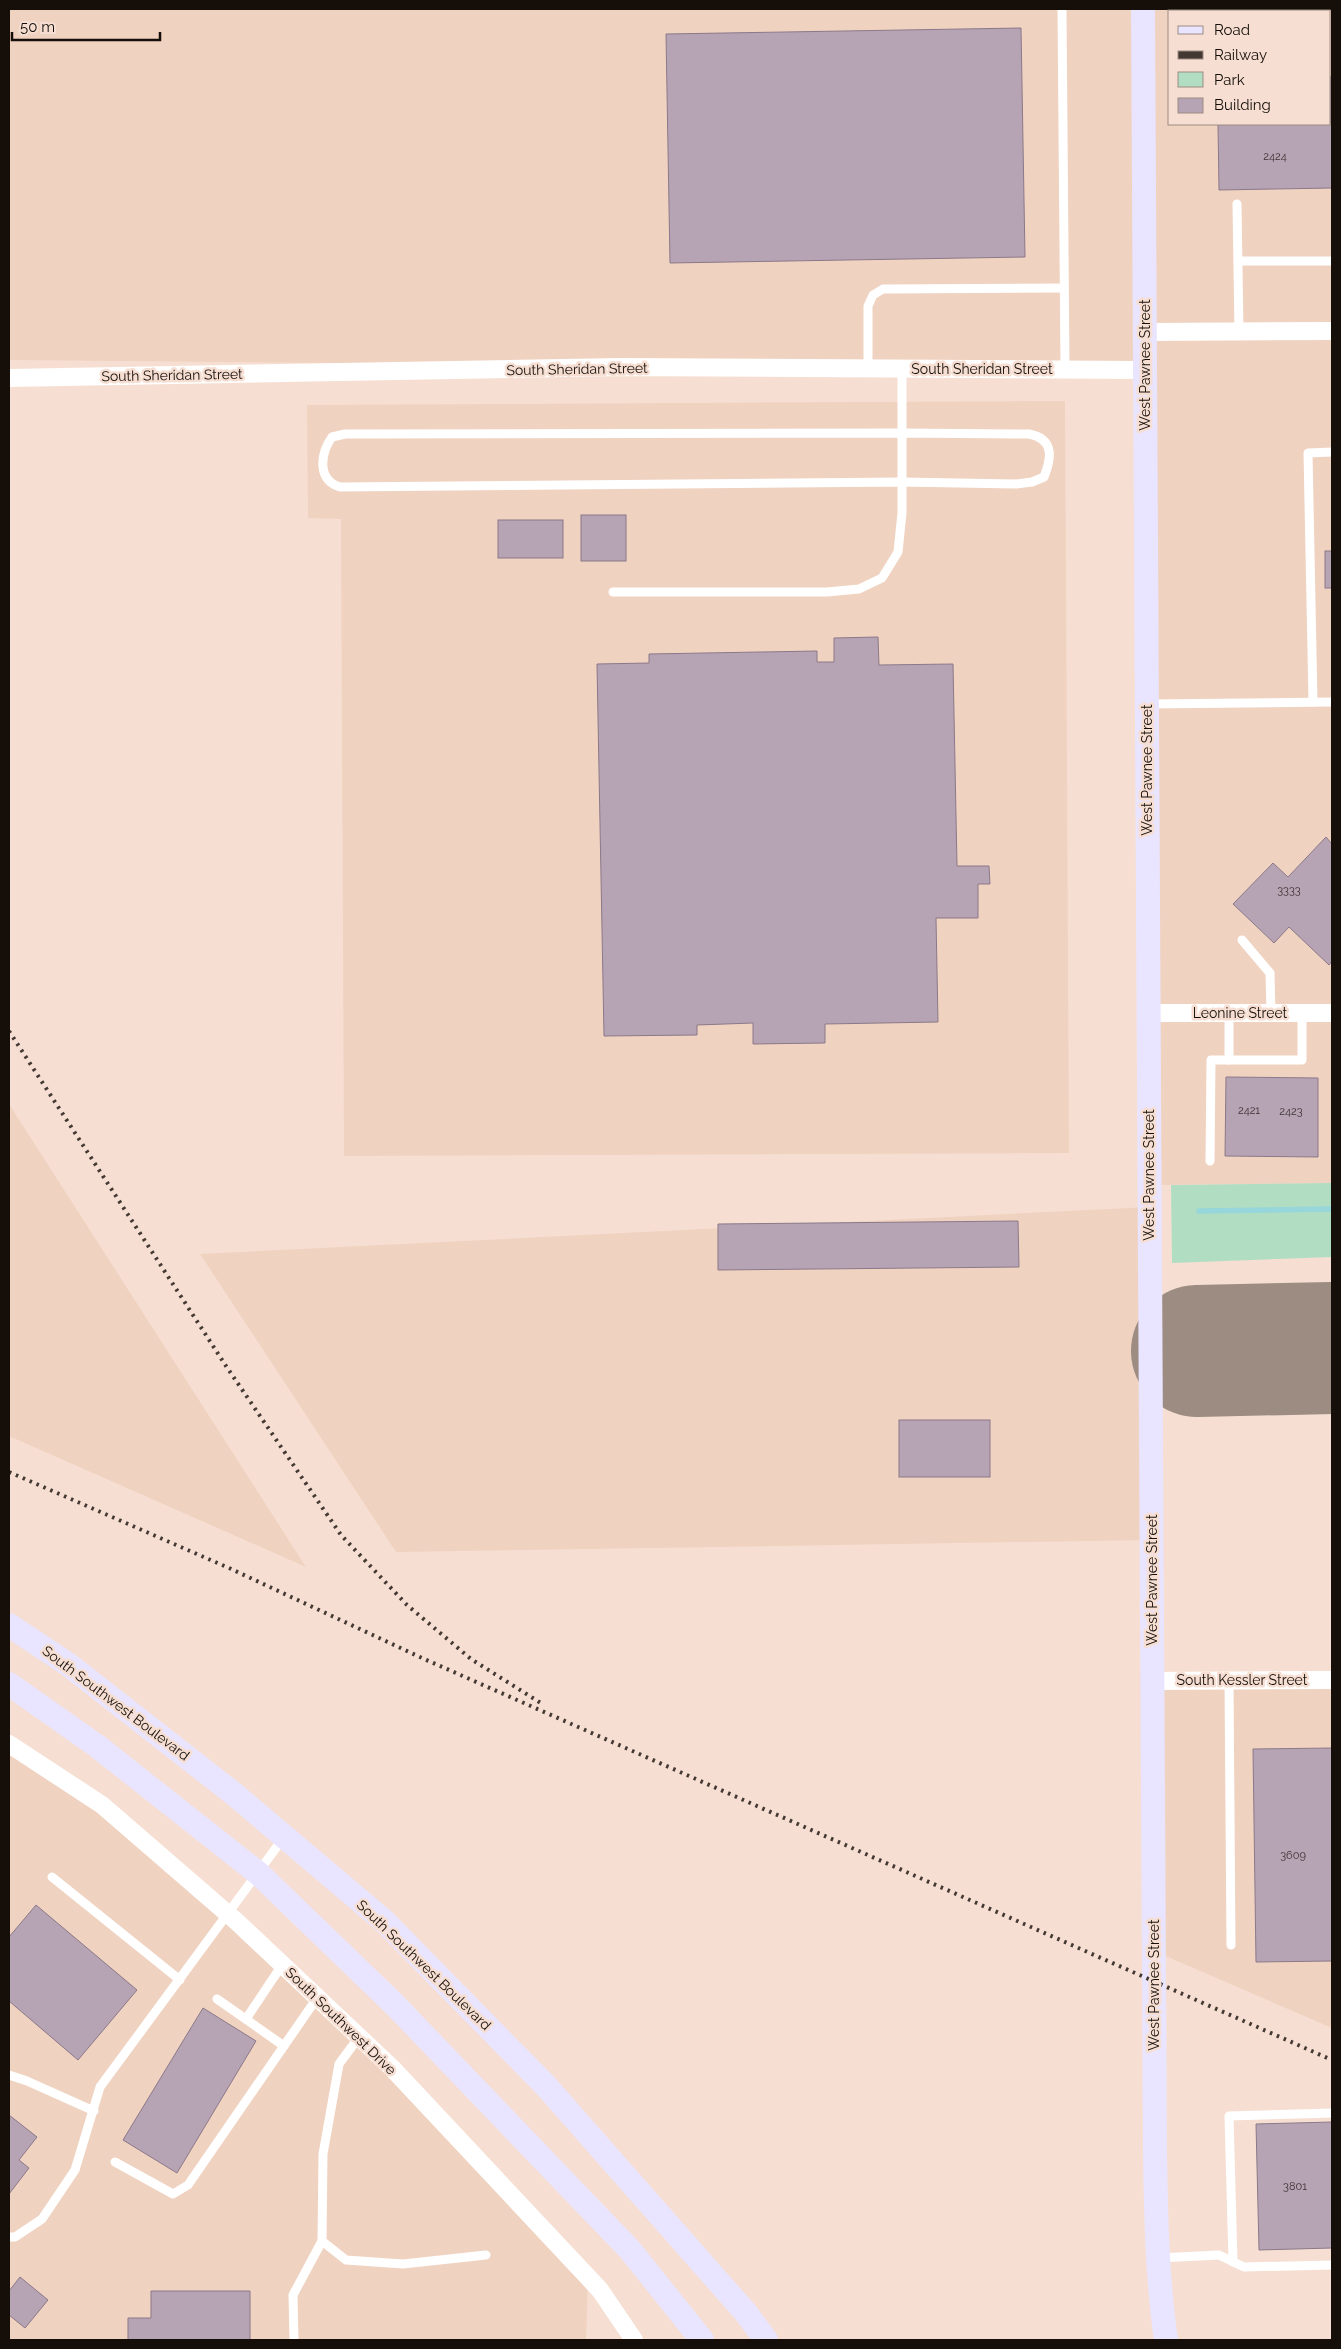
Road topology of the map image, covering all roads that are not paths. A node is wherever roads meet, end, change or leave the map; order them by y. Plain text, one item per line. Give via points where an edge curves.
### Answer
1 (1062, 9) edge
2 (1142, 9) edge
3 (1237, 204) dead end
4 (1239, 261) junction
5 (1332, 261) edge
6 (1064, 288) junction
7 (1239, 331) junction
8 (1332, 331) edge
9 (1144, 332) junction
10 (868, 368) junction
11 (902, 368) junction
12 (1065, 369) junction
13 (1145, 370) junction
14 (9, 378) edge
15 (902, 433) junction
16 (1332, 452) edge
17 (902, 482) junction
18 (613, 592) dead end
19 (1313, 702) junction
20 (1332, 702) edge
21 (1146, 704) junction
22 (1242, 940) dead end
23 (1148, 1013) junction
24 (1229, 1013) junction
25 (1271, 1013) junction
26 (1302, 1013) junction
27 (1332, 1013) edge
28 (1229, 1060) junction
29 (1210, 1161) dead end
30 (9, 1625) edge
31 (1152, 1680) junction
32 (1229, 1680) junction
33 (1332, 1680) edge
34 (9, 1684) edge
35 (9, 1744) edge
36 (284, 1837) junction
37 (258, 1873) junction
38 (52, 1877) dead end
39 (228, 1914) junction
40 (1231, 1945) dead end
41 (282, 1965) junction
42 (180, 1980) junction
43 (318, 1998) junction
44 (217, 1999) dead end
45 (246, 2019) junction
46 (359, 2037) junction
47 (284, 2046) junction
48 (9, 2075) edge
49 (94, 2111) junction
50 (1332, 2113) edge
51 (115, 2162) dead end
52 (9, 2237) edge
53 (322, 2241) junction
54 (486, 2255) dead end
55 (1158, 2258) junction
56 (1233, 2262) junction
57 (1332, 2265) edge
58 (294, 2340) edge
59 (634, 2340) edge
60 (702, 2340) edge
61 (766, 2340) edge
62 (1166, 2340) edge

1 - 6 lane
2 - 9 main road, West Pawnee Street
3 - 4 lane
4 - 5 lane
4 - 7 lane
6 - 10 lane via 883,289 873,295 868,306
6 - 12 lane
7 - 8 street
7 - 9 street
9 - 13 main road, West Pawnee Street
10 - 11 street, South Sheridan Street
10 - 14 street, South Sheridan Street via 619,367
11 - 12 street, South Sheridan Street
11 - 15 lane
12 - 13 street, South Sheridan Street
13 - 21 main road, West Pawnee Street
15 - 17 lane
15 - 17 lane via 1041,436 1048,446 1050,463 1044,477 1032,482
15 - 17 lane via 345,434 332,437 325,447 324,476 330,484 340,487
16 - 19 lane via 1308,452
17 - 18 lane via 898,552 882,578 859,589 827,592
19 - 20 lane
19 - 21 lane
21 - 23 main road, West Pawnee Street
22 - 25 lane via 1270,972
23 - 24 street, Leonine Street
23 - 31 main road, West Pawnee Street
24 - 25 street, Leonine Street
24 - 28 lane
25 - 26 street, Leonine Street
26 - 27 street, Leonine Street
26 - 28 lane via 1302,1060
28 - 29 lane via 1211,1060
30 - 36 main road, South Southwest Boulevard via 69,1666 234,1794
31 - 32 street, South Kessler Street
31 - 55 main road, West Pawnee Street
32 - 33 street, South Kessler Street
32 - 40 lane
34 - 37 main road via 97,1746
35 - 39 street, South Southwest Drive via 102,1805
36 - 37 lane
36 - 61 main road, South Southwest Boulevard via 384,1921 546,2086 746,2313
37 - 39 lane
37 - 60 main road via 395,2005 616,2236
38 - 42 lane
39 - 41 street, South Southwest Drive
39 - 42 lane
41 - 43 street, South Southwest Drive
41 - 45 lane
42 - 49 lane via 100,2087
43 - 46 street, South Southwest Drive
43 - 47 lane
44 - 45 lane
45 - 47 lane
46 - 53 lane via 339,2064 323,2154
46 - 59 street, South Southwest Drive via 392,2068 600,2290
47 - 51 lane via 188,2185 173,2194
48 - 49 lane
49 - 52 lane via 70,2178 42,2219 15,2237
50 - 56 lane via 1229,2116
53 - 54 lane via 346,2260 403,2264
53 - 58 lane via 293,2295
55 - 56 lane via 1219,2255
55 - 62 main road, West Pawnee Street
56 - 57 lane via 1244,2267

